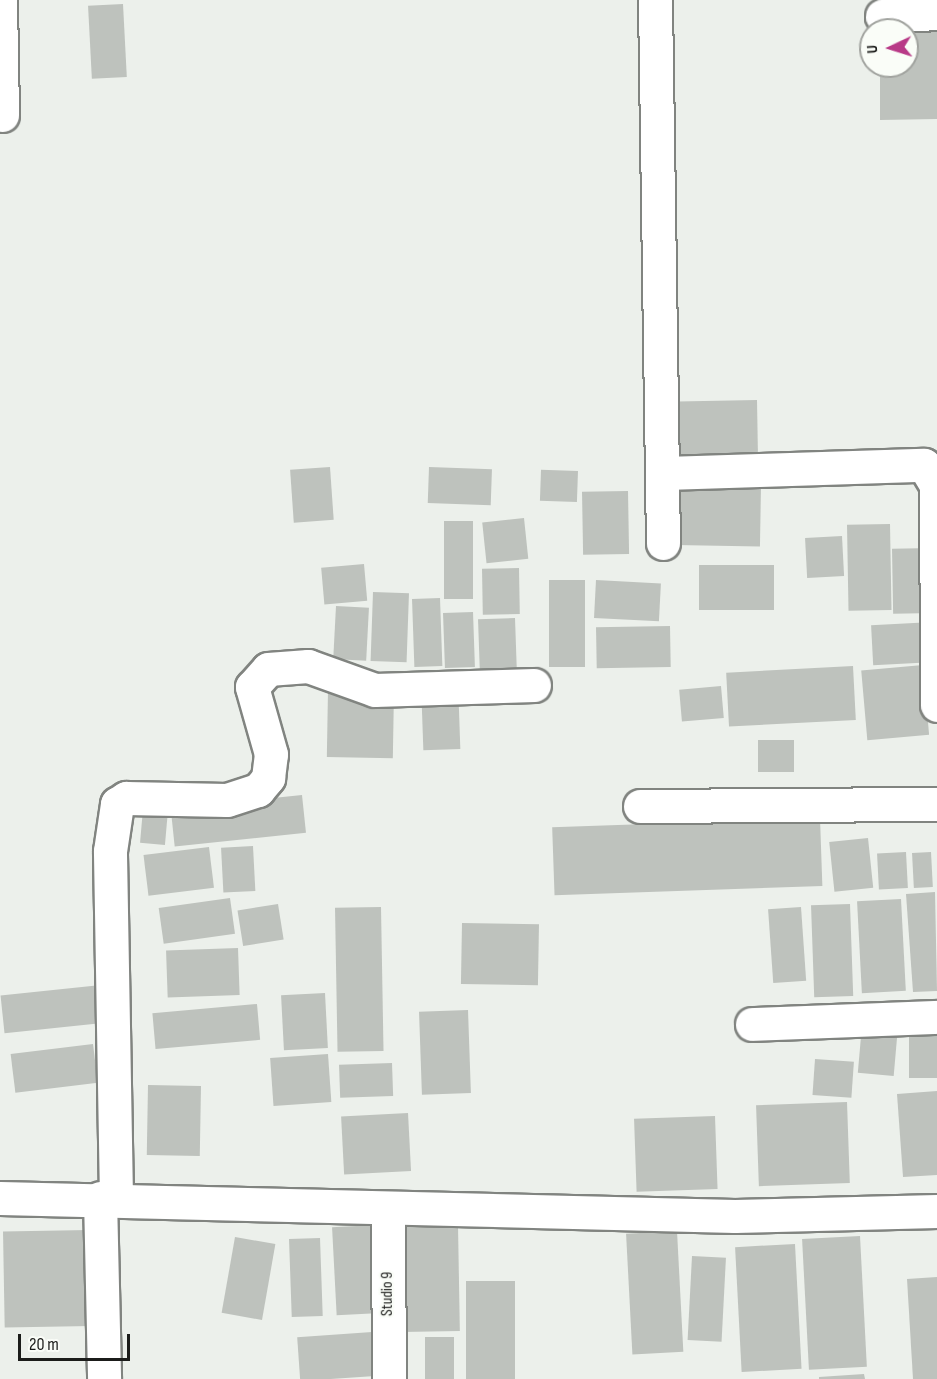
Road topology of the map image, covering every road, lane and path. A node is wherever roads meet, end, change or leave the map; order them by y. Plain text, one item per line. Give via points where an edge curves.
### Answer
1 (0, 0) edge
2 (655, 0) edge
3 (937, 13) edge
4 (882, 16) dead end
5 (2, 115) dead end
6 (665, 473) junction
7 (663, 543) dead end
8 (936, 612) edge
9 (534, 685) dead end
10 (937, 705) edge
11 (937, 804) edge
12 (640, 806) dead end
13 (937, 1017) edge
14 (752, 1024) dead end
15 (0, 1198) edge
16 (108, 1198) junction
17 (388, 1210) junction
18 (937, 1211) edge
19 (104, 1379) edge
20 (389, 1379) edge

1 - 5 street
2 - 6 street
3 - 4 street
6 - 7 street
6 - 8 street via 924,465 936,484
8 - 10 street
9 - 16 street via 375,690 308,666 268,669 252,687 271,754 268,778 258,790 227,800 126,798 117,804 110,851
11 - 12 street
13 - 14 street
15 - 16 street
16 - 17 street
16 - 19 street
17 - 18 street via 735,1216
17 - 20 street, Studio 9

